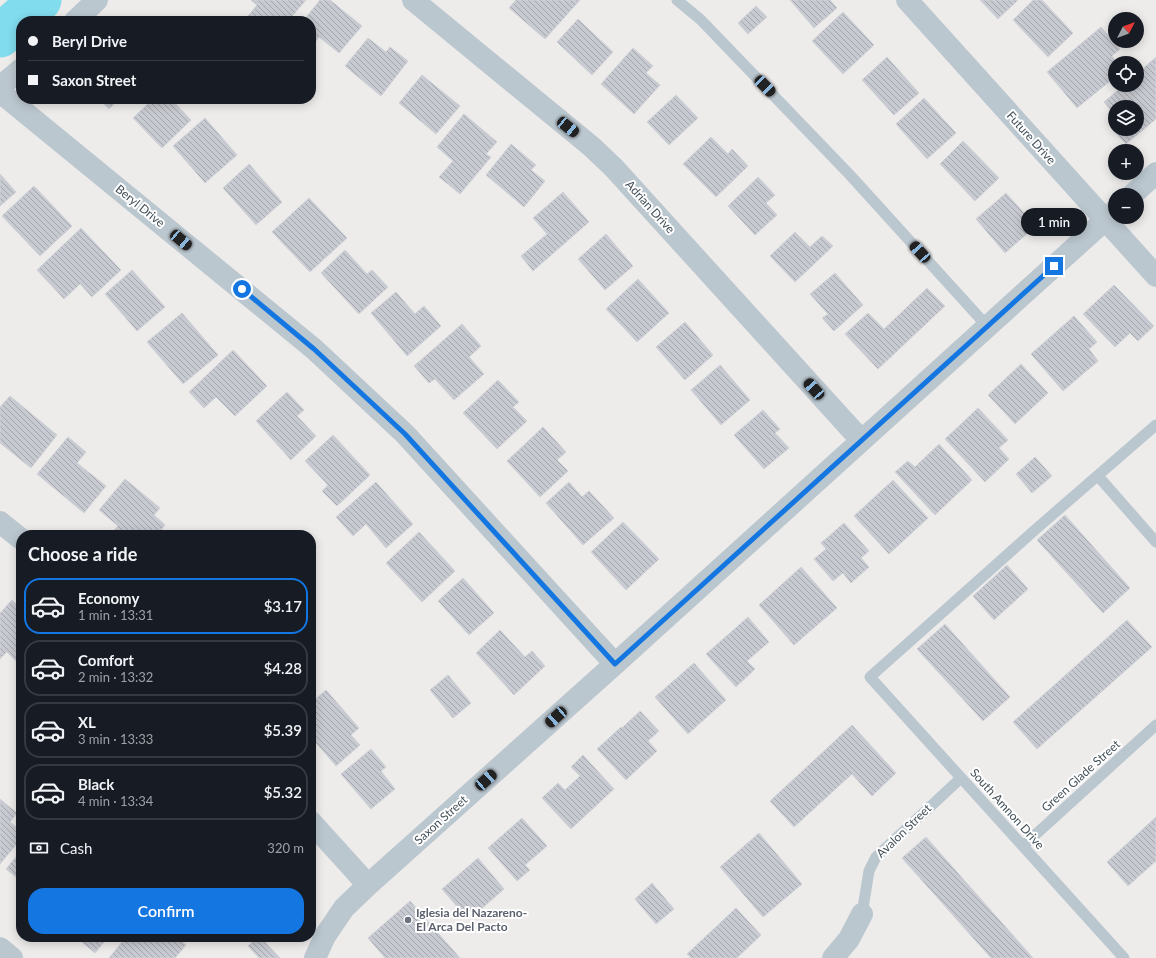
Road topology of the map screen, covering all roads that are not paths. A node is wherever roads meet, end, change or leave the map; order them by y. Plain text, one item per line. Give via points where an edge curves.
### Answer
1 (97, 0) edge
2 (413, 0) edge
3 (677, 0) edge
4 (907, 0) edge
5 (80, 16) edge
6 (16, 73) edge
7 (0, 87) edge
8 (0, 92) edge
9 (1156, 173) edge
10 (1140, 188) edge
11 (1108, 213) edge
12 (1108, 217) edge
13 (1117, 224) edge
14 (1156, 276) edge
15 (987, 326) junction
16 (1156, 425) edge
17 (861, 440) junction
18 (1098, 476) junction
19 (0, 522) edge
20 (16, 535) edge
21 (1156, 542) edge
22 (615, 664) junction
23 (1156, 725) edge
24 (961, 778) junction
25 (316, 828) edge
26 (1022, 846) junction
27 (368, 885) junction
28 (862, 914) joint
29 (0, 948) edge
30 (12, 958) edge
31 (315, 958) edge
32 (833, 958) edge
33 (1124, 958) edge

1 - 5 street
2 - 17 street, Adrian Drive via 592,147 614,168
3 - 15 lane via 701,20 845,169
4 - 11 street, Future Drive
6 - 7 street
8 - 22 street, Beryl Drive via 320,354 405,434
9 - 10 street
12 - 15 street, Saxon Street
13 - 14 street, Future Drive
15 - 17 street, Saxon Street
16 - 18 lane
17 - 22 street, Saxon Street
18 - 21 lane
18 - 24 lane, South Amnon Drive via 870,678
19 - 20 street
22 - 27 street, Saxon Street
23 - 26 lane, Green Glade Street
24 - 26 lane, South Amnon Drive
24 - 28 lane, Avalon Street via 876,857 869,871
25 - 27 street
26 - 33 lane, South Amnon Drive
27 - 31 street, Saxon Street via 344,908 325,936
28 - 32 street, Avalon Street via 849,939
29 - 30 street

